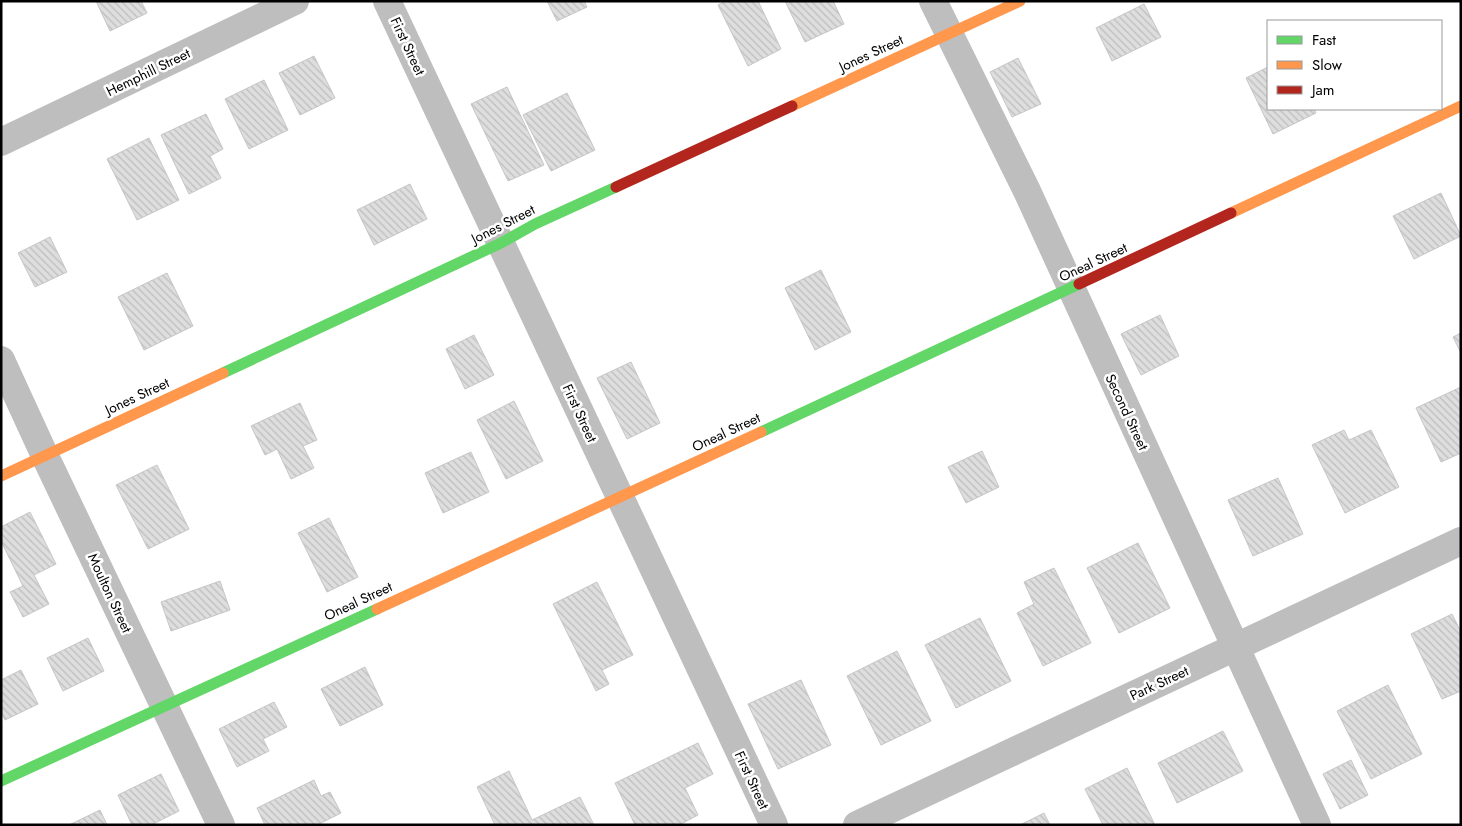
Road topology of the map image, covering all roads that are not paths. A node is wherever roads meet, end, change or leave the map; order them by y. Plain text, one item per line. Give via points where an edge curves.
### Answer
1 (295, 1) edge
2 (387, 1) edge
3 (933, 1) edge
4 (1020, 1) edge
5 (949, 34) junction
6 (1461, 106) edge
7 (1, 142) edge
8 (501, 243) junction
9 (1071, 289) junction
10 (1, 360) edge
11 (45, 456) junction
12 (1, 476) edge
13 (620, 498) junction
14 (1461, 541) edge
15 (1236, 647) junction
16 (164, 706) junction
17 (1, 781) edge
18 (221, 825) edge
19 (774, 825) edge
20 (857, 825) edge
21 (1318, 825) edge

1 - 7 street, Hemphill Street
2 - 8 street, First Street
3 - 5 street, Second Street
4 - 5 street, Jones Street
5 - 8 street, Jones Street via 535,224
5 - 9 street, Second Street via 1027,191
6 - 9 street, Oneal Street
8 - 11 street, Jones Street
8 - 13 street, First Street
9 - 13 street, Oneal Street
9 - 15 street, Second Street
10 - 11 street, Moulton Street
11 - 12 street, Jones Street
11 - 16 street, Moulton Street
13 - 16 street, Oneal Street
13 - 19 street, First Street
14 - 15 street, Park Street
15 - 20 street, Park Street
15 - 21 street, Second Street
16 - 17 street, Oneal Street
16 - 18 street, Moulton Street

